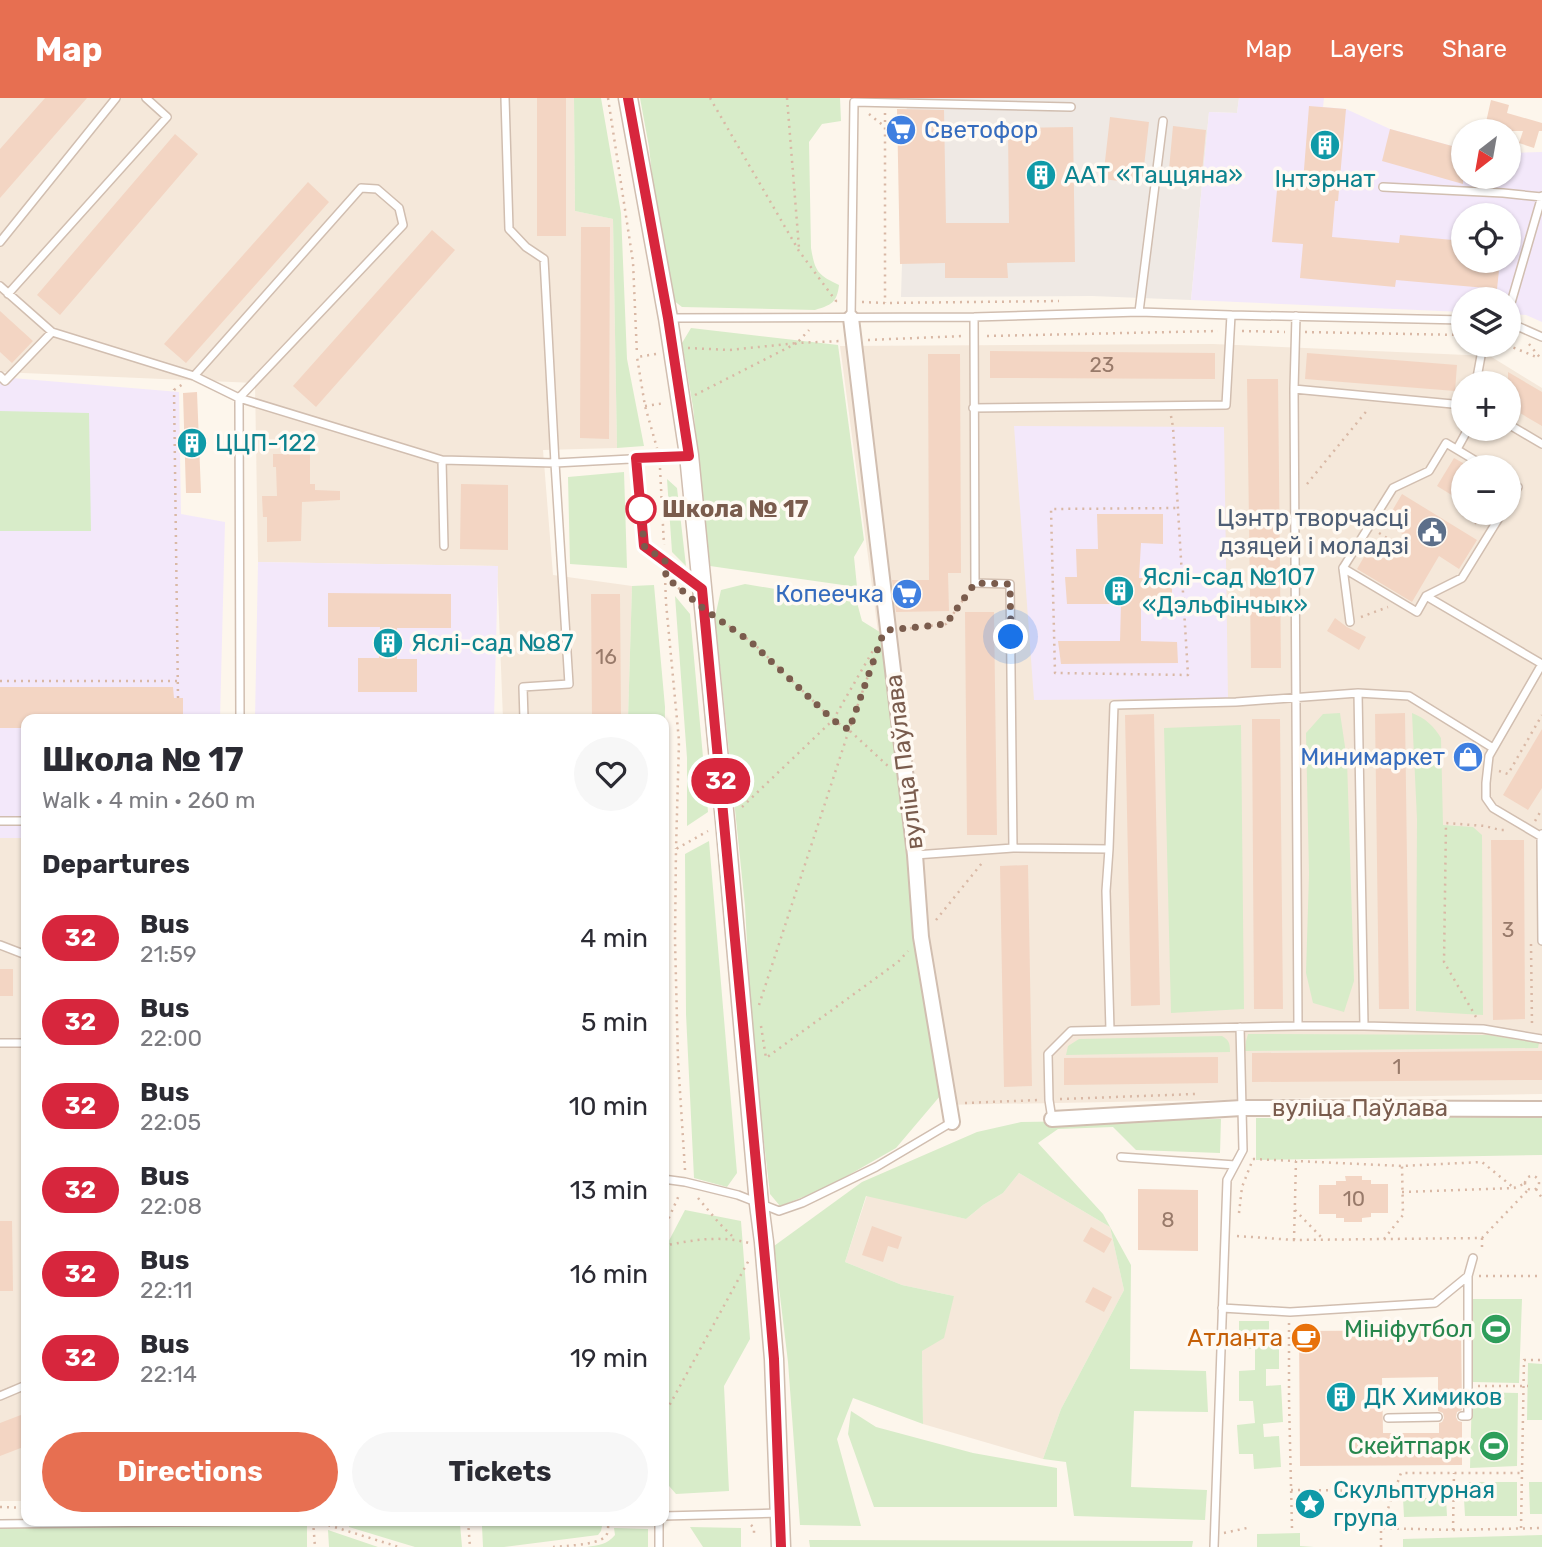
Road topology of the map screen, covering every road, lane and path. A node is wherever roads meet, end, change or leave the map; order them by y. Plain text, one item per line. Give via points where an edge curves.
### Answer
1 (116, 98) edge
2 (146, 98) edge
3 (505, 98) edge
4 (608, 98) edge
5 (628, 98) edge
6 (710, 98) edge
7 (787, 98) edge
8 (854, 102) junction
9 (1071, 107) dead end
10 (1163, 121) dead end
11 (1383, 187) dead end
12 (1542, 196) edge
13 (0, 242) edge
14 (799, 251) junction
15 (0, 286) edge
16 (1516, 287) edge
17 (8, 294) junction
18 (836, 301) junction
19 (851, 301) junction
20 (1070, 301) dead end
21 (885, 303) junction
22 (1139, 312) junction
23 (1231, 315) junction
24 (1296, 316) junction
25 (974, 317) junction
26 (668, 318) junction
27 (819, 318) junction
28 (851, 318) junction
29 (886, 318) junction
30 (1451, 320) edge
31 (1521, 328) edge
32 (1230, 330) junction
33 (52, 332) junction
34 (1295, 332) junction
35 (1451, 335) edge
36 (974, 336) junction
37 (1542, 337) edge
38 (854, 341) junction
39 (797, 343) junction
40 (681, 348) dead end
41 (1521, 351) edge
42 (663, 354) dead end
43 (637, 357) junction
44 (1542, 359) edge
45 (0, 376) edge
46 (194, 376) junction
47 (1294, 389) junction
48 (1377, 397) junction
49 (239, 398) junction
50 (680, 401) junction
51 (1451, 404) edge
52 (645, 406) junction
53 (1170, 406) junction
54 (973, 408) junction
55 (1521, 432) edge
56 (1461, 441) edge
57 (1542, 444) edge
58 (1457, 449) junction
59 (1467, 455) edge
60 (689, 456) junction
61 (659, 457) junction
62 (636, 458) junction
63 (442, 460) junction
64 (555, 463) junction
65 (1295, 498) junction
66 (1178, 508) junction
67 (1479, 525) edge
68 (1494, 525) edge
69 (1368, 527) junction
70 (1490, 532) junction
71 (444, 545) dead end
72 (1403, 548) dead end
73 (665, 561) junction
74 (1343, 568) junction
75 (666, 577) junction
76 (975, 583) junction
77 (702, 589) junction
78 (1426, 596) junction
79 (1401, 602) junction
80 (704, 609) junction
81 (1350, 622) joint
82 (889, 630) junction
83 (0, 681) edge
84 (179, 681) junction
85 (1358, 693) junction
86 (178, 698) dead end
87 (1297, 698) junction
88 (240, 714) edge
89 (523, 714) edge
90 (1542, 715) edge
91 (849, 730) junction
92 (1493, 748) junction
93 (1488, 766) junction
94 (907, 783) junction
95 (0, 821) edge
96 (21, 821) edge
97 (1529, 830) junction
98 (1541, 836) edge
99 (1013, 848) junction
100 (676, 849) dead end
101 (1109, 849) junction
102 (988, 850) junction
103 (915, 855) junction
104 (921, 937) junction
105 (1542, 941) edge
106 (0, 945) edge
107 (21, 954) edge
108 (759, 1005) dead end
109 (761, 1018) dead end
110 (1298, 1026) junction
111 (1364, 1026) junction
112 (1240, 1027) junction
113 (1483, 1029) junction
114 (1110, 1030) junction
115 (1542, 1039) edge
116 (0, 1043) edge
117 (21, 1043) edge
118 (678, 1060) dead end
119 (1242, 1108) junction
120 (1542, 1109) edge
121 (1052, 1119) joint
122 (953, 1122) joint
123 (1121, 1157) dead end
124 (1296, 1161) junction
125 (1235, 1165) junction
126 (1402, 1166) junction
127 (1542, 1175) edge
128 (1538, 1179) junction
129 (669, 1180) edge
130 (685, 1182) junction
131 (1524, 1184) junction
132 (1514, 1188) junction
133 (1536, 1189) junction
134 (1528, 1190) junction
135 (1402, 1192) junction
136 (1542, 1198) edge
137 (759, 1204) junction
138 (1295, 1210) junction
139 (669, 1218) edge
140 (1237, 1236) dead end
141 (735, 1239) junction
142 (1324, 1239) junction
143 (1384, 1239) junction
144 (1294, 1240) junction
145 (752, 1244) dead end
146 (669, 1245) edge
147 (753, 1252) dead end
148 (1473, 1258) dead end
149 (1468, 1276) junction
150 (1542, 1276) edge
151 (1223, 1308) junction
152 (1290, 1312) junction
153 (1542, 1360) edge
154 (1468, 1386) junction
155 (21, 1387) edge
156 (1525, 1387) junction
157 (0, 1396) edge
158 (669, 1406) edge
159 (1462, 1416) dead end
160 (1438, 1417) dead end
161 (1388, 1418) dead end
162 (1454, 1473) junction
163 (1522, 1473) junction
164 (1291, 1490) junction
165 (1395, 1491) junction
166 (0, 1507) edge
167 (21, 1507) edge
168 (780, 1513) junction
169 (669, 1516) edge
170 (21, 1523) edge
171 (0, 1524) edge
172 (314, 1526) edge
173 (330, 1526) edge
174 (468, 1526) edge
175 (608, 1526) edge
176 (659, 1526) edge
177 (1247, 1528) dead end
178 (1292, 1528) dead end
179 (1381, 1528) junction
180 (1521, 1528) junction
181 (1542, 1528) edge
182 (1453, 1530) junction
183 (1221, 1534) dead end
184 (315, 1547) edge
185 (399, 1547) edge
186 (470, 1547) edge
187 (553, 1547) edge
188 (659, 1547) edge
189 (781, 1547) edge
190 (1214, 1547) edge
191 (1381, 1547) edge

1 - 13 lane
2 - 17 lane via 167,117
3 - 64 lane via 509,229 544,259
4 - 43 path via 634,261
5 - 26 street
6 - 14 path
7 - 14 path
8 - 9 lane
8 - 19 lane
8 - 21 path via 886,127
10 - 22 lane
11 - 12 lane
12 - 16 lane
14 - 18 path
15 - 17 lane
17 - 33 lane
18 - 19 path
18 - 27 path
19 - 21 path
19 - 28 lane
20 - 21 path
21 - 29 path
22 - 23 lane
22 - 25 lane
23 - 24 lane
23 - 32 lane
24 - 30 lane
24 - 34 lane
25 - 29 lane
25 - 36 lane
26 - 27 lane
26 - 50 street
27 - 28 lane
27 - 39 path
28 - 29 lane
28 - 38 street, вуліца Паўлава
31 - 37 lane
32 - 34 path
32 - 36 path
32 - 53 lane via 1226,405
33 - 45 lane via 5,381
33 - 46 lane
34 - 35 path
34 - 47 lane
36 - 38 path
36 - 54 lane
38 - 39 path
38 - 82 street, вуліца Паўлава
39 - 40 path via 730,350
39 - 50 path
41 - 44 path
42 - 43 path
43 - 52 path
46 - 49 lane
46 - 49 lane via 361,187 377,188 399,208 403,225
46 - 84 path via 174,390
47 - 48 lane
47 - 65 lane
48 - 51 lane
48 - 65 path
49 - 63 lane
49 - 88 lane
50 - 52 path
50 - 60 street
52 - 61 path
53 - 54 lane
53 - 66 path
54 - 76 lane
55 - 57 lane
56 - 58 lane
58 - 59 lane
58 - 69 lane via 1446,443 1429,471 1393,488
60 - 61 lane
60 - 77 street
61 - 62 lane
61 - 73 path
62 - 64 lane
62 - 73 lane via 644,546
63 - 64 lane
63 - 71 lane
64 - 89 lane via 569,684 523,687
65 - 87 lane
66 - 66 path via 1188,675 1055,673 1051,509
67 - 70 path
68 - 70 lane
69 - 72 path
69 - 74 lane
70 - 78 lane via 1462,578
73 - 75 path
73 - 77 lane
74 - 79 lane
74 - 81 lane
75 - 80 path
75 - 100 path via 679,741
76 - 82 path via 946,624
76 - 99 lane via 1010,584
77 - 80 street
78 - 79 lane via 1417,612
78 - 92 lane via 1542,664
79 - 81 path
80 - 91 path via 751,642
80 - 137 street
82 - 91 path via 883,634
82 - 94 street, вуліца Паўлава
83 - 84 path
84 - 86 path
85 - 87 lane
85 - 92 lane via 1409,696
85 - 111 lane
87 - 101 lane via 1114,705
87 - 110 lane
90 - 93 path via 1508,774
91 - 94 path
91 - 108 path
92 - 93 lane
93 - 97 lane via 1486,798 1493,808
94 - 103 street, вуліца Паўлава
95 - 96 lane
97 - 98 lane
97 - 113 path via 1447,823 1444,962
98 - 105 lane
99 - 101 lane
99 - 102 lane
101 - 114 lane
102 - 103 lane
102 - 104 path via 982,864
103 - 104 street, вуліца Паўлава
104 - 109 path via 898,962 766,1058
104 - 122 street, вуліца Паўлава
106 - 107 lane
110 - 111 lane
110 - 112 lane
111 - 113 lane
112 - 114 lane
112 - 119 lane
113 - 115 lane
114 - 121 lane via 1071,1031 1048,1054
116 - 117 lane
118 - 130 path
119 - 120 street, вуліца Паўлава
119 - 121 street, вуліца Паўлава
119 - 125 lane via 1243,1150
122 - 137 lane via 802,1203 779,1211
123 - 125 lane
124 - 125 path via 1253,1159
124 - 126 path
124 - 138 path
125 - 151 lane via 1227,1180
126 - 132 path via 1482,1162
126 - 135 path
127 - 128 path
128 - 131 path via 1528,1177
128 - 133 path
129 - 130 lane
130 - 137 lane
130 - 139 path
130 - 141 path
131 - 132 path
131 - 134 path
132 - 135 path
133 - 134 path
133 - 136 path
134 - 143 path via 1482,1238
135 - 143 path via 1403,1215
137 - 168 street via 774,1359
138 - 142 path
138 - 144 path
140 - 144 path
141 - 145 path
141 - 146 path
142 - 143 path
142 - 144 path
147 - 158 path
148 - 149 lane
149 - 150 path
149 - 152 lane via 1435,1303
149 - 154 lane
151 - 152 lane
151 - 190 lane
152 - 164 path
153 - 156 path via 1522,1360
154 - 156 path
154 - 159 lane via 1468,1416
155 - 157 lane
156 - 163 path via 1520,1425
160 - 161 lane
162 - 163 path
162 - 165 path via 1402,1474
162 - 182 path
163 - 180 path
164 - 165 path
164 - 178 path
165 - 179 path
166 - 167 path
168 - 169 lane
168 - 189 street
170 - 171 lane
172 - 184 path
173 - 185 path
174 - 186 path
175 - 187 path via 604,1538 595,1542
176 - 188 lane
177 - 183 path
179 - 182 path
179 - 191 path
180 - 181 path
180 - 182 path

